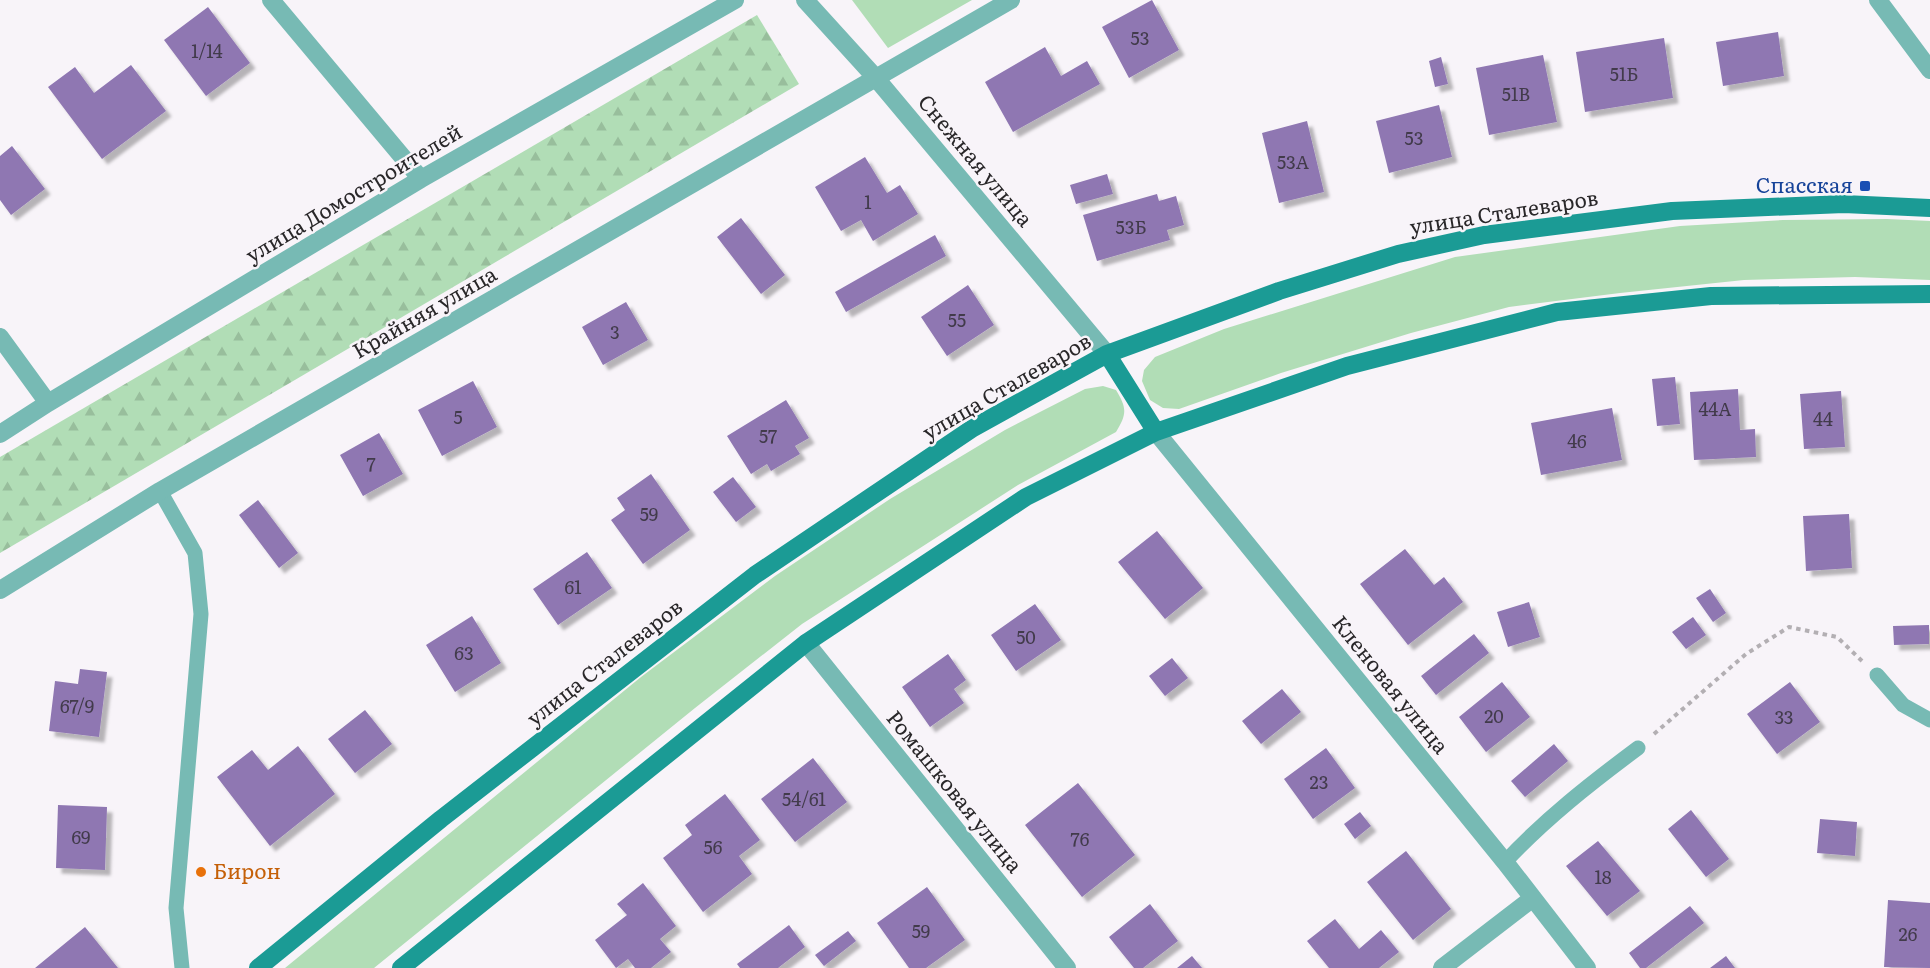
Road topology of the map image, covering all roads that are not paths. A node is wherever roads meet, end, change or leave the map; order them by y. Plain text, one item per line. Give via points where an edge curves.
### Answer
1 (271, 0) edge
2 (735, 0) edge
3 (805, 0) edge
4 (1011, 0) edge
5 (1878, 0) edge
6 (1930, 70) edge
7 (875, 77) junction
8 (421, 179) junction
9 (1930, 208) edge
10 (1930, 294) edge
11 (0, 337) edge
12 (1107, 354) junction
13 (48, 403) junction
14 (1156, 432) junction
15 (0, 434) edge
16 (160, 491) junction
17 (0, 590) edge
18 (806, 643) junction
19 (1877, 675) road end
20 (1930, 720) edge
21 (1638, 748) road end
22 (1505, 862) junction
23 (1533, 898) junction
24 (182, 968) edge
25 (258, 968) edge
26 (401, 968) edge
27 (1067, 968) edge
28 (1442, 968) edge
29 (1587, 968) edge

1 - 8 street
2 - 8 street, улица Домостроителей
3 - 7 street, Снежная улица
4 - 7 street, Крайняя улица
5 - 6 street
7 - 12 street, Снежная улица
7 - 16 street, Крайняя улица
8 - 13 street, улица Домостроителей
9 - 12 main road, улица Сталеваров via 1844,204 1672,211 1484,235 1398,254 1279,291
10 - 14 main road via 1711,296 1557,312 1347,366
11 - 13 street
12 - 14 main road
12 - 25 main road, улица Сталеваров via 973,428 755,575 441,819
13 - 15 street, улица Домостроителей
14 - 18 main road via 1026,497
14 - 22 street, Кленовая улица
16 - 17 street, Крайняя улица
16 - 24 lane via 195,553 201,614 176,908
18 - 26 main road
18 - 27 street, Ромашковая улица
19 - 20 lane via 1903,705
21 - 22 lane via 1543,824
22 - 23 street, Кленовая улица
23 - 28 street
23 - 29 street, Кленовая улица

